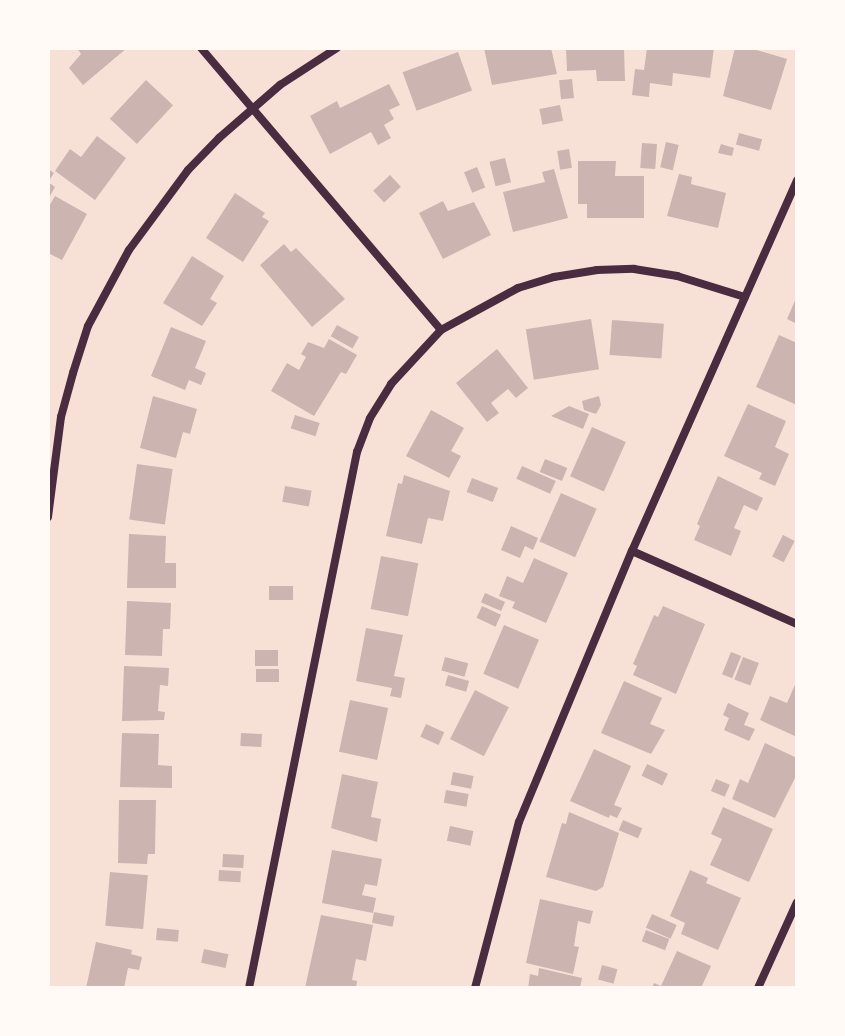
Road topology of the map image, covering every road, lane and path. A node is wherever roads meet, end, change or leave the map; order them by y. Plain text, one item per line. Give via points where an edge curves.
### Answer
1 (201, 48) edge
2 (337, 48) edge
3 (252, 109) junction
4 (797, 180) edge
5 (745, 297) junction
6 (441, 330) junction
7 (48, 517) edge
8 (632, 551) junction
9 (797, 624) edge
10 (797, 902) edge
11 (249, 988) edge
12 (475, 988) edge
13 (758, 988) edge

1 - 3 street
2 - 3 street
3 - 6 street
3 - 7 street via 188,170 161,205 114,275 88,326 61,417
4 - 5 street
5 - 6 street via 677,276 597,270 518,288
5 - 8 street
6 - 11 street via 391,384 357,452
8 - 9 street
8 - 12 street via 519,822
10 - 13 street

